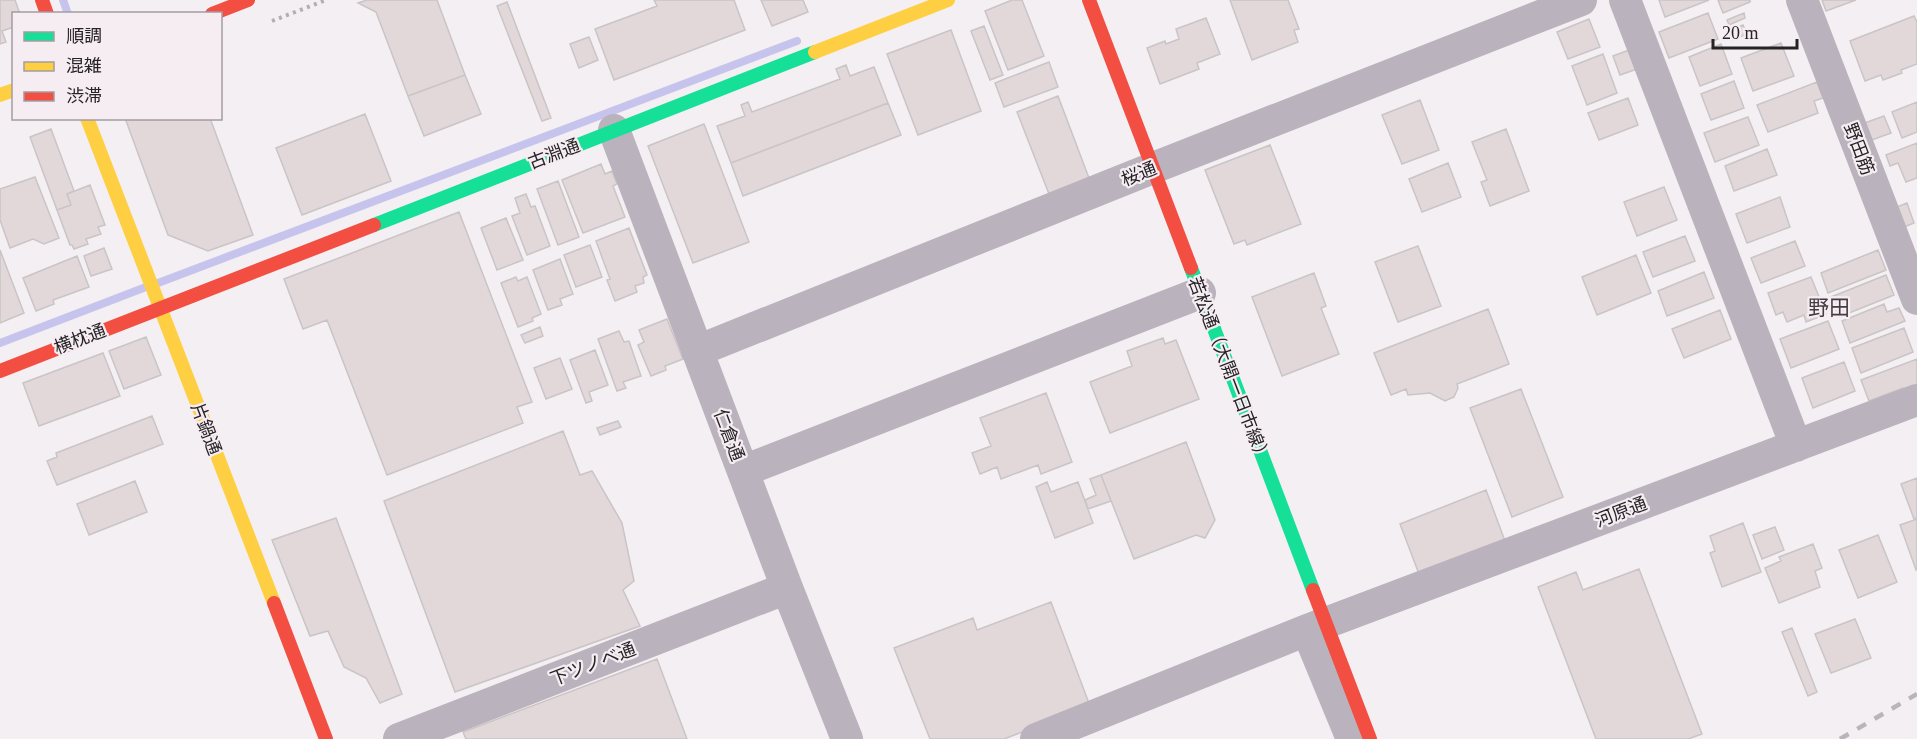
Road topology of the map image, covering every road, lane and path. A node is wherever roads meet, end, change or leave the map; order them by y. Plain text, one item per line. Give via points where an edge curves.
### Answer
1 (248, 0) edge
2 (948, 0) edge
3 (1089, 0) edge
4 (1581, 0) edge
5 (1625, 0) edge
6 (1802, 0) edge
7 (217, 12) edge
8 (88, 120) edge
9 (614, 130) junction
10 (1153, 168) junction
11 (1200, 293) junction
12 (1917, 299) edge
13 (160, 308) junction
14 (697, 351) junction
15 (0, 371) edge
16 (1917, 400) edge
17 (1796, 446) junction
18 (742, 471) junction
19 (787, 588) junction
20 (1316, 627) junction
21 (326, 739) edge
22 (399, 739) edge
23 (847, 739) edge
24 (1036, 739) edge
25 (1352, 739) edge
26 (1370, 739) edge

1 - 7 main road
2 - 9 main road, 古淵通
3 - 10 main road, 若松通（大開一日市線）
4 - 10 street, 桜通
5 - 17 street
6 - 12 street, 野田筋
8 - 13 main road, 片鍋通
9 - 13 main road, 古淵通
9 - 14 street, 仁倉通
10 - 11 main road, 若松通（大開一日市線）
10 - 14 street, 桜通
11 - 18 street
11 - 20 main road, 若松通（大開一日市線）
13 - 15 main road, 横枕通
13 - 21 main road, 片鍋通
14 - 18 street, 仁倉通
16 - 17 street, 河原通
17 - 20 street, 河原通
18 - 19 street, 仁倉通
19 - 22 street, 下ツノベ通
19 - 23 street, 仁倉通
20 - 24 street, 河原通
20 - 25 street
20 - 26 main road, 若松通（大開一日市線）

